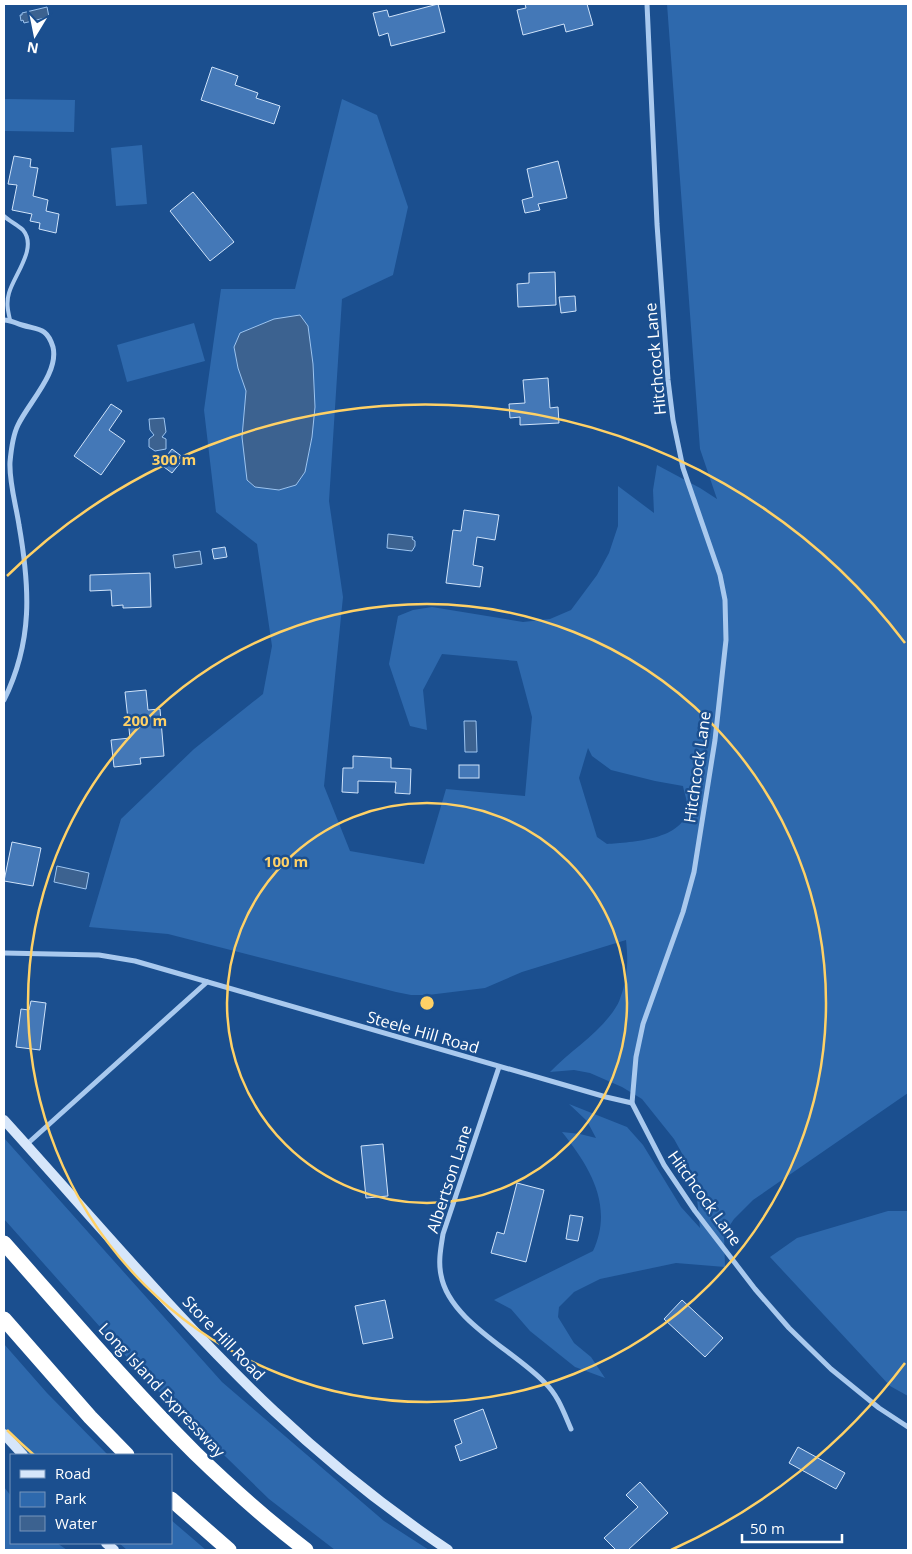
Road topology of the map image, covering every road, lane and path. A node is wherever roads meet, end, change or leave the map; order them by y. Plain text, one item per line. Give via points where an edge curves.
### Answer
1 (647, 4) edge
2 (4, 216) edge
3 (7, 320) edge
4 (4, 700) edge
5 (4, 953) edge
6 (207, 982) junction
7 (499, 1067) junction
8 (632, 1103) junction
9 (4, 1120) edge
10 (26, 1145) junction
11 (4, 1243) edge
12 (4, 1318) edge
13 (908, 1427) edge
14 (571, 1429) dead end
15 (4, 1434) edge
16 (22, 1454) edge
17 (126, 1454) edge
18 (172, 1500) edge
19 (229, 1550) edge
20 (306, 1550) edge
21 (448, 1550) edge

1 - 8 street, Hitchcock Lane via 668,380 682,464 720,575 725,600 726,640 715,740 694,872 643,1024
2 - 3 lane via 22,230 27,240 23,264 8,295
3 - 4 street via 39,328 48,336 54,362 17,427 10,461 27,585 27,620 19,663
5 - 6 street, Steele Hill Road via 106,956
6 - 7 street, Steele Hill Road
6 - 10 street
7 - 8 street, Steele Hill Road
7 - 14 street, Albertson Lane via 443,1234 440,1275 445,1290 463,1316 545,1382
8 - 13 street, Hitchcock Lane via 664,1165 761,1296 831,1369
9 - 10 main road, Store Hill Road
10 - 21 main road, Store Hill Road via 207,1344 275,1412 347,1475
11 - 20 highway, Long Island Expressway via 196,1454
12 - 17 highway
15 - 16 main road
18 - 19 highway

